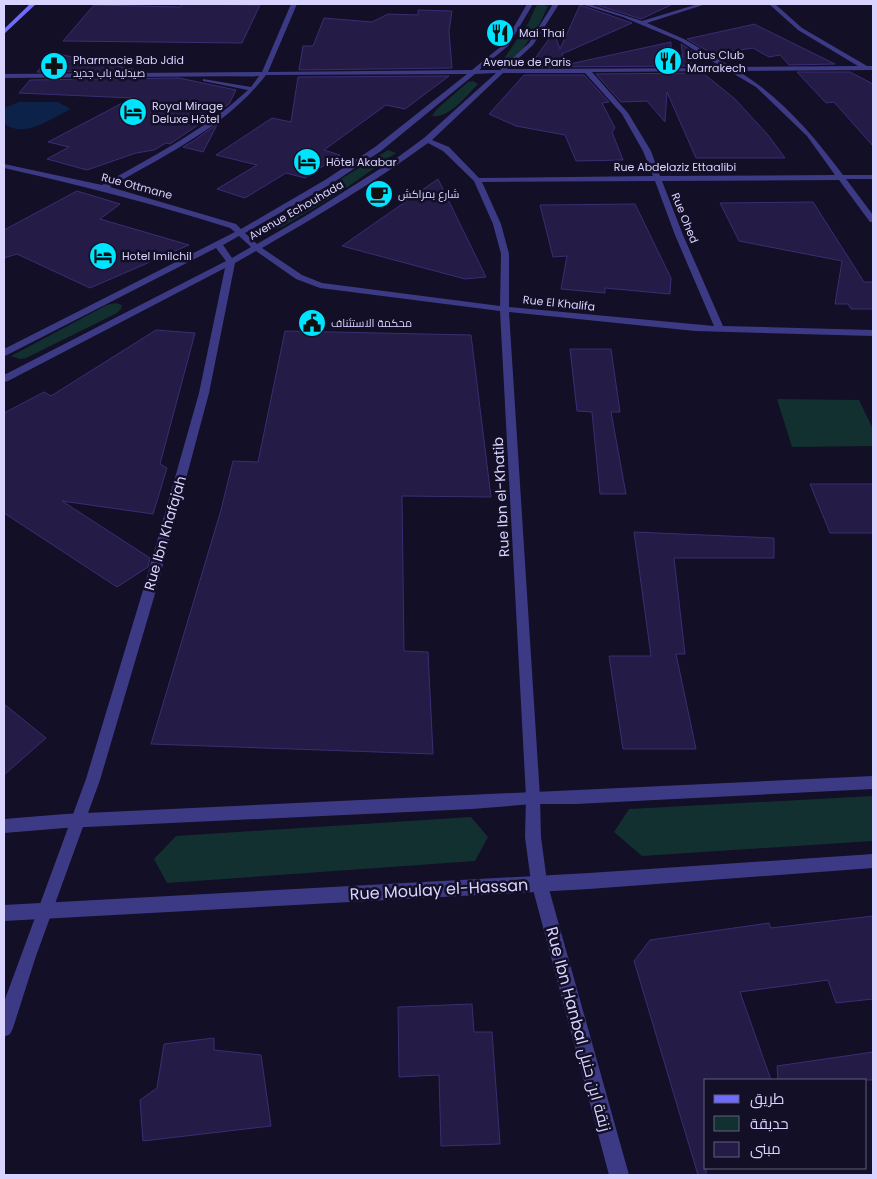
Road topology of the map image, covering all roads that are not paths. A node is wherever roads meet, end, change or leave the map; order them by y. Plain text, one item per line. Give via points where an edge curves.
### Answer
1 (33, 4) edge
2 (294, 4) edge
3 (530, 4) edge
4 (556, 4) edge
5 (584, 4) edge
6 (702, 4) edge
7 (772, 4) edge
8 (641, 23) junction
9 (4, 32) edge
10 (870, 68) edge
11 (733, 70) junction
12 (500, 71) junction
13 (472, 72) junction
14 (588, 72) junction
15 (873, 72) edge
16 (264, 74) junction
17 (180, 75) junction
18 (4, 76) edge
19 (252, 89) junction
20 (427, 140) junction
21 (4, 166) edge
22 (873, 177) edge
23 (657, 178) junction
24 (842, 178) junction
25 (477, 180) junction
26 (103, 188) junction
27 (873, 220) edge
28 (240, 231) junction
29 (218, 242) junction
30 (255, 247) junction
31 (231, 262) junction
32 (504, 309) junction
33 (720, 329) junction
34 (873, 333) edge
35 (4, 353) edge
36 (4, 369) edge
37 (8, 377) edge
38 (873, 782) edge
39 (533, 797) junction
40 (79, 822) junction
41 (4, 826) edge
42 (873, 861) edge
43 (539, 882) junction
44 (45, 910) junction
45 (4, 912) edge
46 (4, 1028) edge
47 (619, 1175) edge

1 - 9 main road
2 - 16 street
3 - 13 street, Avenue Echouhada via 506,45
4 - 12 street, Avenue Echouhada via 531,44
5 - 8 street
6 - 8 street
7 - 10 street via 815,39
8 - 11 street via 682,40
10 - 11 street, Avenue de Paris
10 - 15 street
11 - 14 street, Avenue de Paris
11 - 24 street via 758,86 809,136
12 - 13 street, Avenue de Paris
12 - 14 street, Avenue de Paris
12 - 20 street, Avenue Echouhada
13 - 16 street, Avenue de Paris
13 - 28 street, Avenue Echouhada via 369,154 328,182
14 - 23 street, Rue Ohed via 625,113 647,151
16 - 17 street, Avenue de Paris
16 - 19 street
17 - 18 street, Avenue de Paris
17 - 19 street, Avenue de Paris
19 - 26 street via 220,118
20 - 25 street, Rue Ibn el-Khatib via 446,149
20 - 30 street, Avenue Echouhada via 310,216
21 - 26 street, Rue Ottmane
22 - 24 street, Rue Abdelaziz Ettaalibi
23 - 24 street, Rue Abdelaziz Ettaalibi
23 - 25 street, Rue Abdelaziz Ettaalibi
23 - 33 street, Rue Ohed
24 - 27 street
25 - 32 street, Rue Ibn el-Khatib via 497,224 505,254
26 - 28 street, Rue Ottmane via 234,226
28 - 29 street, Avenue Echouhada
28 - 30 street, Rue Ottmane
29 - 31 street
29 - 35 street, Avenue Echouhada
30 - 31 street, Avenue Echouhada
30 - 32 street, Rue El Khalifa via 299,277 320,285
31 - 37 street, Avenue Echouhada
31 - 40 street, Rue Ibn Khafajah via 221,318 184,470
32 - 33 street, Rue El Khalifa
32 - 39 street, Rue Ibn el-Khatib
33 - 34 street, Rue El Khalifa
36 - 37 street
38 - 39 street
39 - 40 street
39 - 43 street, Rue Ibn el-Khatib via 533,837
40 - 41 street
40 - 44 street, Rue Ibn Khafajah
42 - 43 street, Rue Moulay el-Hassan
43 - 44 street, Rue Moulay el-Hassan
43 - 47 street, Rue Ibn Hanbal زنقة ابن حنبل
44 - 45 street, Rue Moulay el-Hassan
44 - 46 street, Rue Ibn Khafajah

